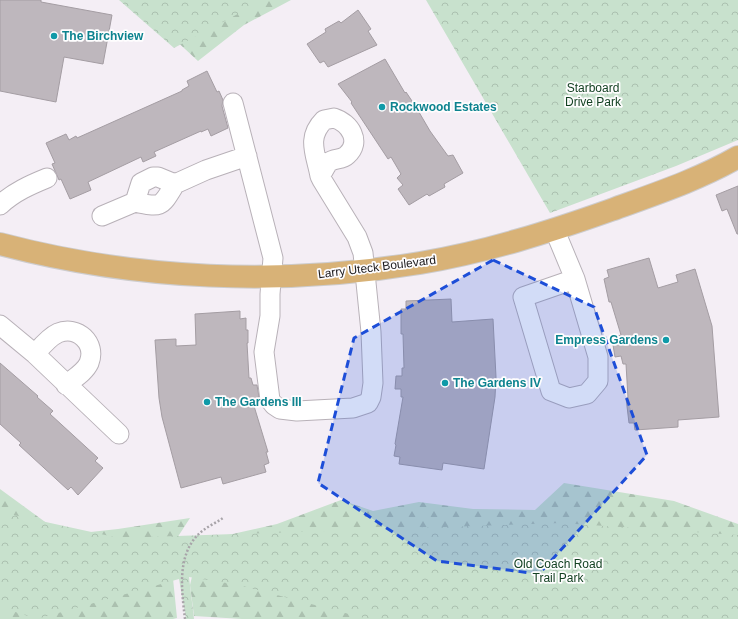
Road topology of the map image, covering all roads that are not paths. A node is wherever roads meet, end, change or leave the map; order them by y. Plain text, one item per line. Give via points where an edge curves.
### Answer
1 (233, 103) dead end
2 (247, 156) junction
3 (738, 157) edge
4 (320, 176) dead end
5 (47, 178) dead end
6 (175, 184) junction
7 (135, 202) junction
8 (0, 205) edge
9 (102, 216) dead end
10 (555, 230) junction
11 (0, 244) edge
12 (365, 270) junction
13 (272, 276) junction
14 (575, 279) junction
15 (0, 325) edge
16 (35, 354) junction
17 (66, 385) junction
18 (119, 434) dead end

1 - 2 lane
2 - 6 lane
2 - 13 lane via 273,258
3 - 10 main road, Larry Uteck Boulevard via 692,180
4 - 12 lane via 357,237 363,252
5 - 8 lane via 21,190
6 - 7 lane via 162,204 156,206
6 - 7 lane via 158,177 148,178 141,183
7 - 9 lane
10 - 12 main road, Larry Uteck Boulevard via 421,263
10 - 14 lane
11 - 13 main road, Larry Uteck Boulevard via 62,258 144,270 205,275
12 - 13 main road, Larry Uteck Boulevard via 319,275
12 - 13 lane via 373,383 368,402 353,408 280,410 270,400 264,352 270,316
14 - 14 lane via 598,357 598,381 587,394 569,398 551,391 523,297
15 - 16 lane
16 - 17 lane
16 - 17 lane via 57,333 69,330 84,336 91,353 89,363
17 - 18 lane

